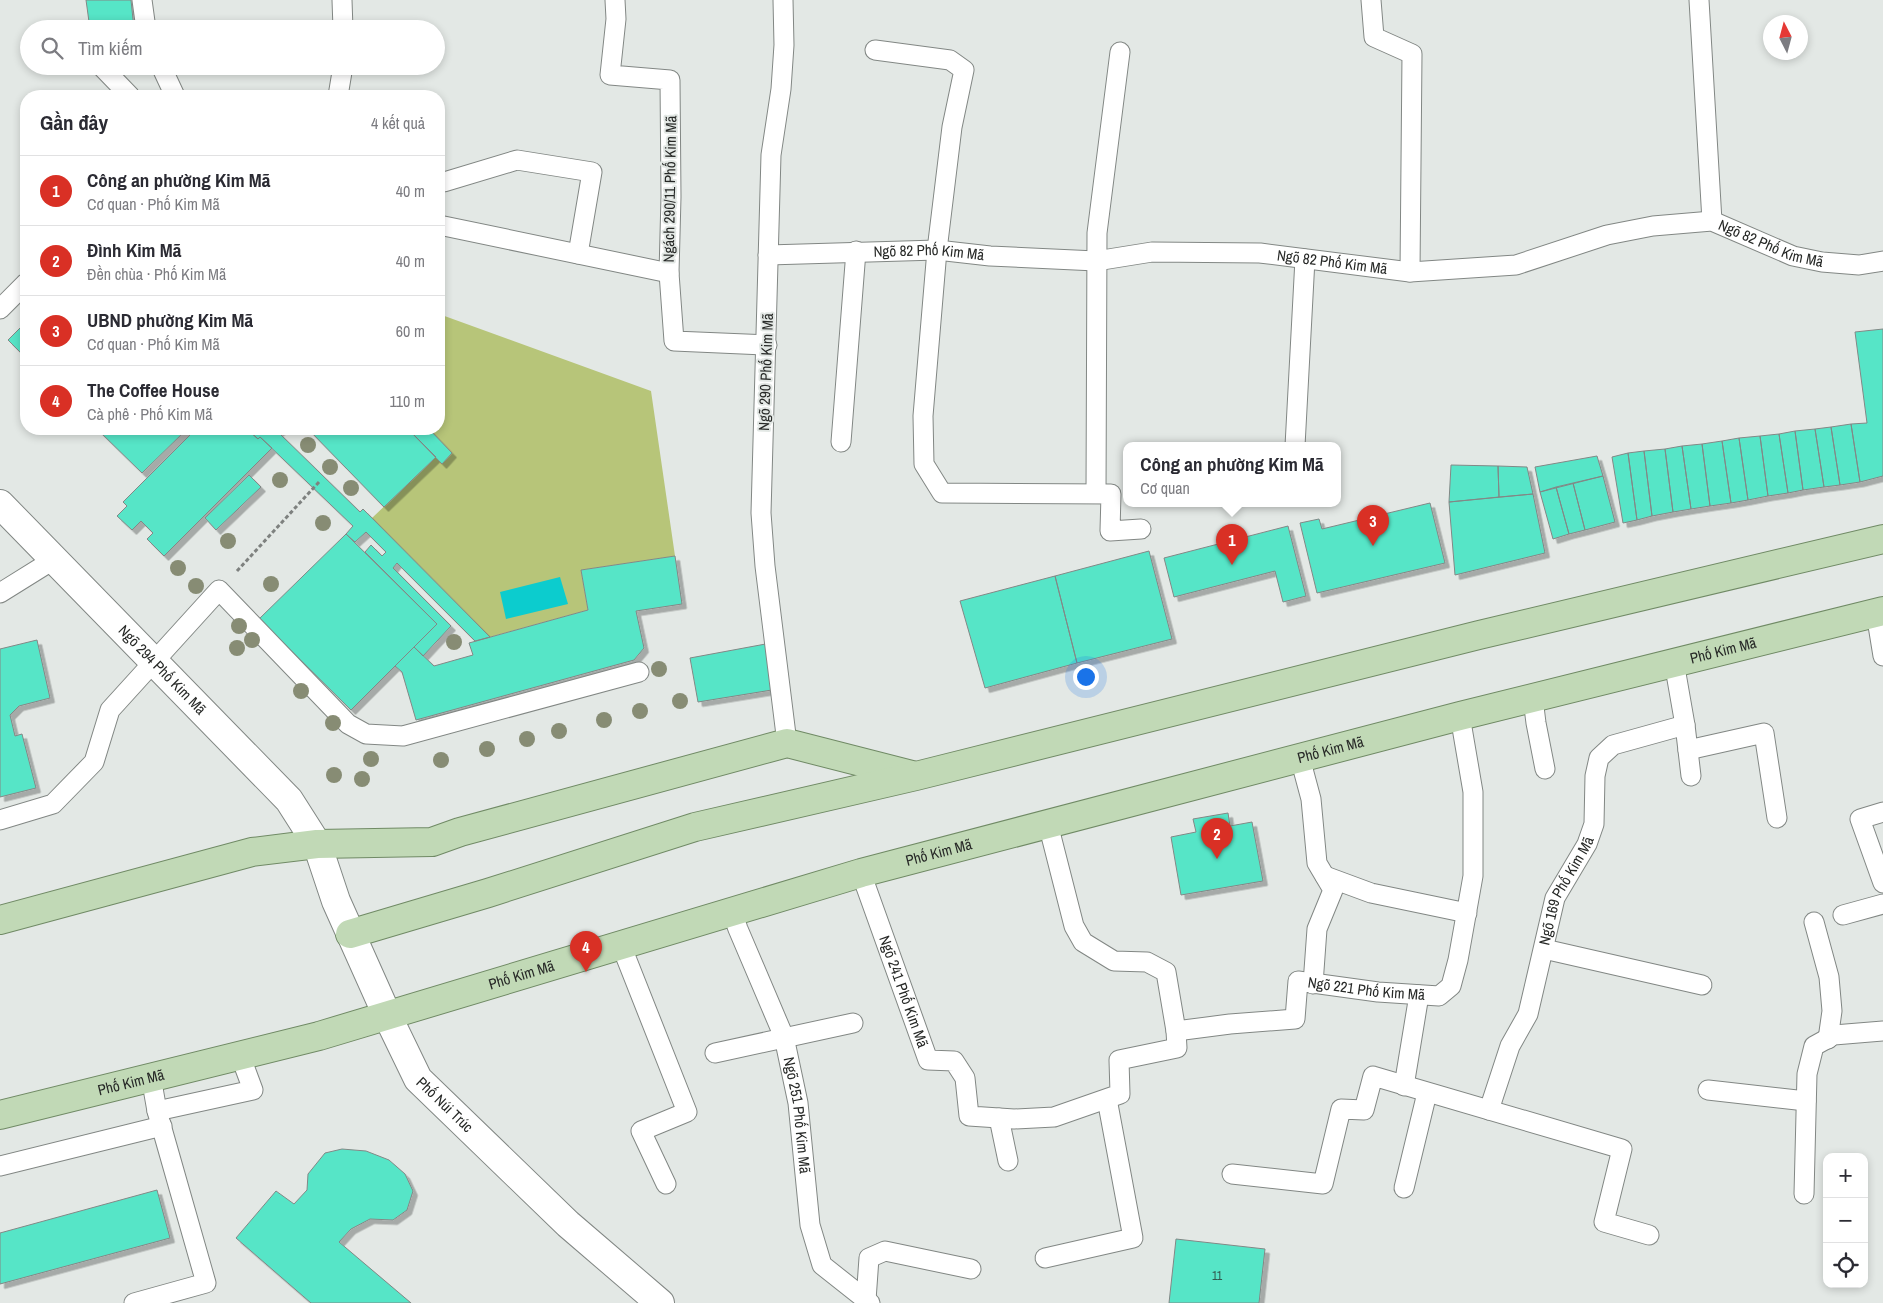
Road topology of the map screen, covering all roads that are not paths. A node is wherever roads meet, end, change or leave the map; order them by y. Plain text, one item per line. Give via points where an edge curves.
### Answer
1 (142, 0) edge
2 (342, 0) edge
3 (615, 0) edge
4 (783, 0) edge
5 (1371, 0) edge
6 (1699, 0) edge
7 (145, 20) edge
8 (342, 20) edge
9 (875, 50) dead end
10 (1120, 52) dead end
11 (110, 75) edge
12 (165, 75) edge
13 (342, 75) edge
14 (124, 90) edge
15 (172, 90) edge
16 (339, 90) edge
17 (445, 182) edge
18 (1712, 220) junction
19 (445, 226) edge
20 (937, 250) junction
21 (856, 251) junction
22 (578, 254) junction
23 (768, 255) junction
24 (1305, 259) junction
25 (1096, 261) junction
26 (1883, 262) edge
27 (1410, 272) junction
28 (669, 273) junction
29 (20, 289) edge
30 (0, 309) edge
31 (767, 345) junction
32 (842, 442) dead end
33 (1295, 442) edge
34 (1096, 493) junction
35 (0, 504) edge
36 (1141, 529) dead end
37 (1883, 539) edge
38 (53, 560) junction
39 (0, 592) edge
40 (1880, 612) edge
41 (1883, 656) edge
42 (153, 661) junction
43 (1674, 662) junction
44 (639, 672) dead end
45 (1533, 699) junction
46 (1460, 716) junction
47 (1685, 725) junction
48 (786, 743) junction
49 (1688, 750) junction
50 (1300, 758) junction
51 (1545, 769) dead end
52 (916, 776) junction
53 (1691, 776) dead end
54 (1883, 812) edge
55 (1777, 818) dead end
56 (0, 820) edge
57 (1048, 824) junction
58 (317, 844) junction
59 (861, 873) junction
60 (1325, 876) junction
61 (1883, 883) edge
62 (1883, 904) edge
63 (732, 912) junction
64 (1467, 913) junction
65 (1843, 915) dead end
66 (0, 920) edge
67 (1814, 922) dead end
68 (350, 934) junction
69 (620, 945) junction
70 (1544, 950) junction
71 (1313, 984) junction
72 (1702, 985) dead end
73 (1419, 995) junction
74 (386, 1015) junction
75 (853, 1023) dead end
76 (1176, 1031) junction
77 (1883, 1031) edge
78 (784, 1038) junction
79 (1828, 1039) junction
80 (715, 1053) dead end
81 (240, 1055) junction
82 (151, 1078) junction
83 (1404, 1086) junction
84 (1708, 1090) dead end
85 (1427, 1093) junction
86 (1107, 1099) junction
87 (1806, 1101) junction
88 (1489, 1110) junction
89 (0, 1116) edge
90 (999, 1118) junction
91 (160, 1119) junction
92 (1008, 1161) dead end
93 (0, 1166) edge
94 (1232, 1174) dead end
95 (666, 1184) dead end
96 (1404, 1188) dead end
97 (1804, 1194) dead end
98 (1649, 1235) dead end
99 (1045, 1258) dead end
100 (971, 1269) dead end
101 (868, 1301) edge
102 (134, 1303) edge
103 (660, 1303) edge

1 - 7 lane
2 - 8 lane
3 - 28 lane, Ngách 290/11 Phố Kim Mã via 610,75 670,80
4 - 23 lane, Ngõ 290 Phố Kim Mã via 784,45 771,155
5 - 27 lane via 1374,37 1412,54
6 - 18 lane
9 - 20 lane via 950,60 964,70 952,128
10 - 25 lane via 1104,163
11 - 14 lane
12 - 15 lane
13 - 16 lane
17 - 22 lane via 517,160 592,172
18 - 26 lane, Ngõ 82 Phố Kim Mã via 1793,256 1859,265
18 - 27 lane, Ngõ 82 Phố Kim Mã via 1607,235 1516,265
19 - 22 lane
20 - 21 lane, Ngõ 82 Phố Kim Mã
20 - 25 lane, Ngõ 82 Phố Kim Mã
20 - 34 lane via 923,416 924,464 942,494
21 - 23 lane, Ngõ 82 Phố Kim Mã
21 - 32 lane
22 - 28 lane
23 - 31 lane, Ngõ 290 Phố Kim Mã
24 - 25 lane, Ngõ 82 Phố Kim Mã via 1260,253 1152,252
24 - 27 lane, Ngõ 82 Phố Kim Mã
24 - 33 lane
25 - 34 lane
28 - 31 lane, Ngách 290/11 Phố Kim Mã via 674,341
29 - 30 lane
31 - 48 lane, Ngõ 290 Phố Kim Mã via 761,513
34 - 36 lane via 1111,494 1110,531
35 - 38 street, Ngõ 294 Phố Kim Mã
37 - 52 main road via 1479,635
38 - 39 lane
38 - 42 street, Ngõ 294 Phố Kim Mã
40 - 41 lane
40 - 43 main road, Phố Kim Mã
42 - 44 lane via 220,590 348,724 366,734 403,736
42 - 56 lane via 110,710 94,762 52,804
42 - 58 street, Ngõ 294 Phố Kim Mã via 289,800
43 - 45 main road, Phố Kim Mã
43 - 47 lane
45 - 46 main road, Phố Kim Mã
45 - 51 lane
46 - 50 main road, Phố Kim Mã
46 - 64 lane, Ngõ 221 Phố Kim Mã via 1472,792 1473,876
47 - 49 lane
47 - 70 lane, Ngõ 169 Phố Kim Mã via 1613,744 1599,758 1595,776 1594,824 1587,844 1555,898
48 - 52 main road
48 - 58 main road via 432,842
49 - 53 lane
49 - 55 lane via 1764,733
50 - 57 main road, Phố Kim Mã
50 - 60 lane via 1311,799 1317,863
52 - 68 main road via 695,827
54 - 61 lane via 1860,819
57 - 59 main road, Phố Kim Mã
57 - 76 lane via 1074,926 1083,942 1114,961 1147,962 1166,972
58 - 66 main road via 252,852
58 - 68 street, Phố Núi Trúc
59 - 63 main road, Phố Kim Mã
59 - 90 lane, Ngõ 241 Phố Kim Mã via 928,1060 954,1061 965,1078 969,1116
60 - 64 lane via 1370,893
60 - 71 lane via 1333,890 1318,929
62 - 65 lane
63 - 69 main road, Phố Kim Mã
63 - 78 lane, Ngõ 251 Phố Kim Mã
64 - 73 lane, Ngõ 221 Phố Kim Mã via 1451,986 1439,996
67 - 79 lane via 1828,977 1832,1011
68 - 74 street, Phố Núi Trúc
69 - 74 main road, Phố Kim Mã
69 - 95 lane via 687,1112 641,1131
70 - 72 lane
70 - 88 lane, Ngõ 169 Phố Kim Mã via 1528,1014 1510,1046
71 - 73 lane, Ngõ 221 Phố Kim Mã
71 - 76 lane, Ngõ 221 Phố Kim Mã via 1298,981 1295,1019
73 - 83 lane
74 - 81 main road, Phố Kim Mã via 319,1036
74 - 103 street, Phố Núi Trúc via 418,1079 568,1224
75 - 78 lane
76 - 86 lane via 1177,1048 1119,1060 1120,1094
77 - 79 lane via 1834,1035
78 - 80 lane
78 - 101 lane, Ngõ 251 Phố Kim Mã via 798,1104 810,1225 819,1257 822,1265
79 - 87 lane via 1814,1046 1807,1074
81 - 82 main road, Phố Kim Mã
81 - 91 lane via 253,1090
82 - 89 main road, Phố Kim Mã
82 - 91 lane
83 - 85 lane
83 - 94 lane via 1372,1076 1364,1110 1341,1109 1323,1184
84 - 87 lane
85 - 88 lane
85 - 96 lane
86 - 90 lane via 1054,1117
86 - 99 lane via 1134,1238
87 - 97 lane
88 - 98 lane via 1622,1149 1604,1222
90 - 92 lane
91 - 93 lane
91 - 102 lane via 206,1283
100 - 101 lane via 885,1251 869,1258

